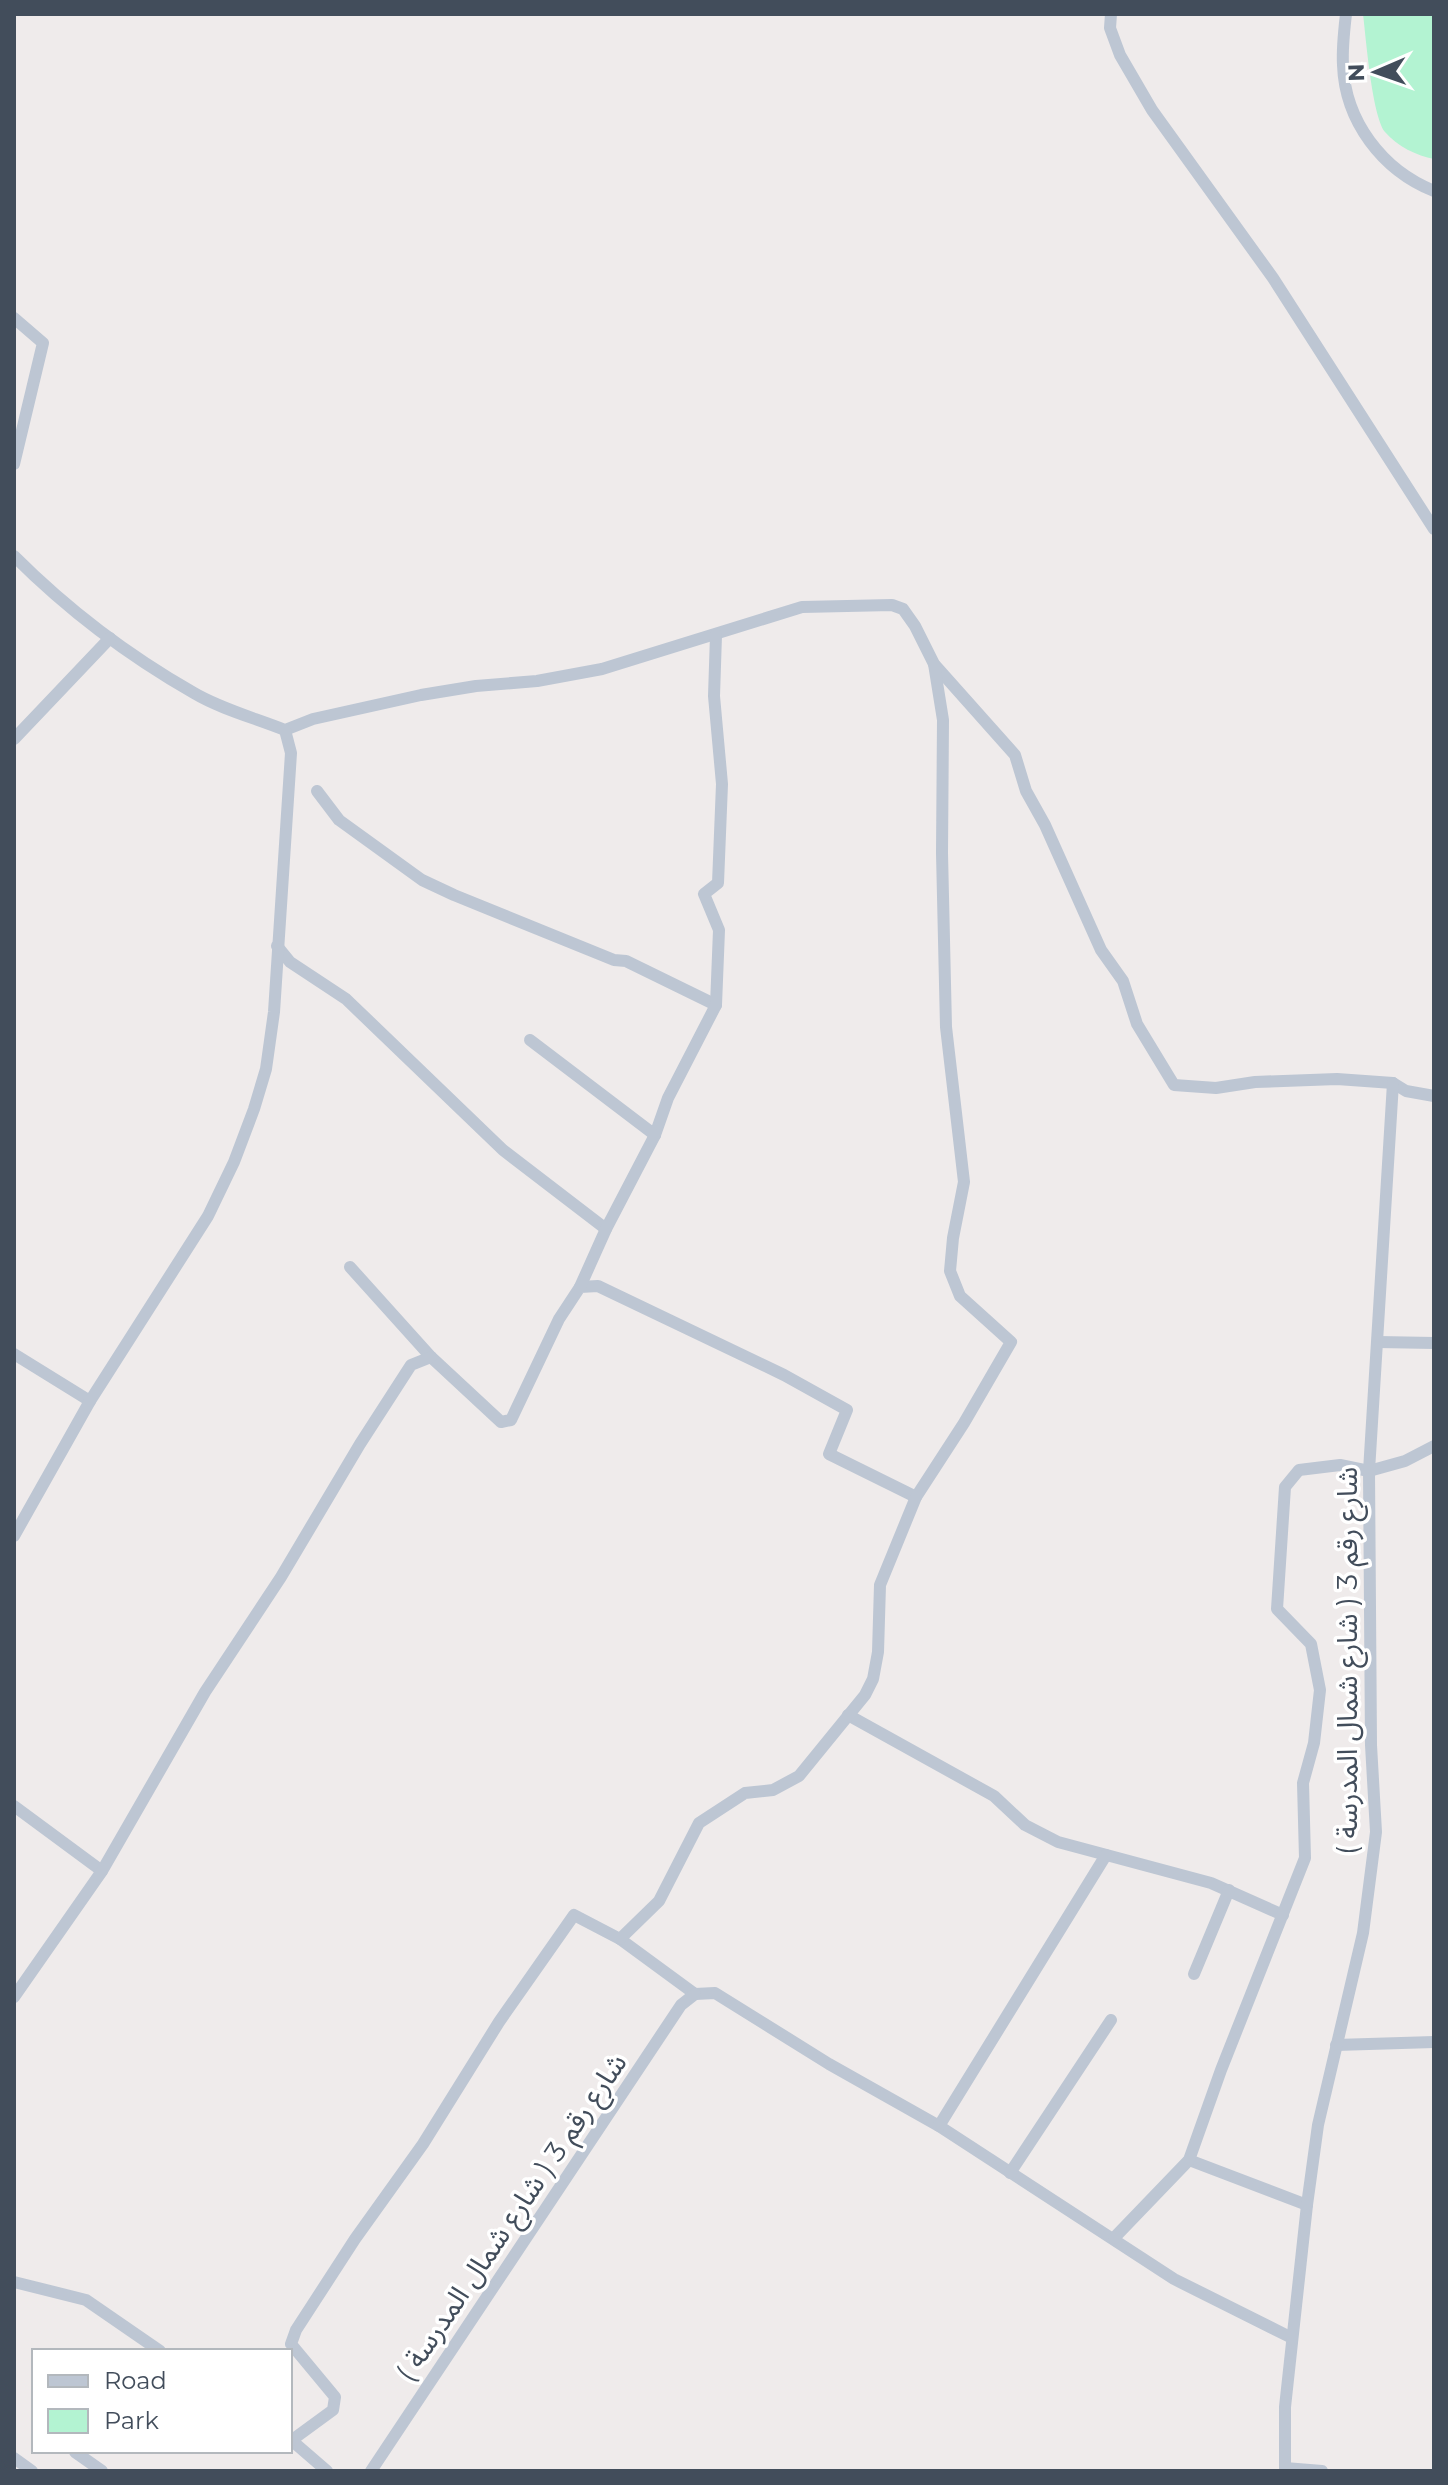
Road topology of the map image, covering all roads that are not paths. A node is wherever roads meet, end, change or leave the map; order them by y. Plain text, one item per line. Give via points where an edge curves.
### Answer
1 (1111, 14) edge
2 (1346, 14) edge
3 (1434, 191) edge
4 (14, 318) edge
5 (14, 464) edge
6 (1434, 529) edge
7 (14, 556) edge
8 (716, 635) junction
9 (110, 638) junction
10 (934, 664) junction
11 (285, 730) junction
12 (14, 739) edge
13 (317, 791) dead end
14 (277, 946) junction
15 (716, 1005) junction
16 (530, 1040) dead end
17 (1393, 1083) junction
18 (1434, 1096) edge
19 (655, 1135) junction
20 (606, 1229) junction
21 (350, 1267) dead end
22 (580, 1287) junction
23 (1378, 1342) junction
24 (1434, 1343) edge
25 (14, 1354) edge
26 (431, 1357) junction
27 (90, 1401) junction
28 (1434, 1446) edge
29 (1369, 1471) junction
30 (916, 1497) junction
31 (14, 1536) edge
32 (848, 1715) junction
33 (14, 1806) edge
34 (1106, 1855) junction
35 (102, 1871) junction
36 (1229, 1890) junction
37 (1283, 1915) junction
38 (620, 1939) junction
39 (1194, 1974) dead end
40 (695, 1994) junction
41 (14, 1997) edge
42 (1111, 2020) dead end
43 (1434, 2042) edge
44 (1336, 2045) junction
45 (939, 2126) junction
46 (1189, 2160) junction
47 (1010, 2173) junction
48 (1307, 2205) junction
49 (1114, 2238) junction
50 (14, 2282) edge
51 (1292, 2338) junction
52 (157, 2349) edge
53 (292, 2439) edge
54 (292, 2441) edge
55 (76, 2453) edge
56 (14, 2458) edge
57 (1285, 2470) edge
58 (32, 2471) edge
59 (102, 2471) edge
60 (327, 2471) edge
61 (371, 2471) edge
62 (1322, 2471) edge

1 - 6 street via 1120,55 1152,110 1273,278
2 - 3 street via 1343,63 1351,108 1381,155 1415,183
4 - 5 street via 43,343
7 - 9 street via 45,588
8 - 10 street via 802,607 892,605 903,609
8 - 11 street via 591,671 421,695 333,713
8 - 15 street via 714,696 722,784 718,883 704,894 719,930
9 - 11 street via 196,694
9 - 12 street
10 - 17 street via 1015,755 1026,791 1101,950 1123,981 1137,1024 1174,1085 1216,1088 1337,1079
10 - 30 street via 943,720 946,1027 964,1182 950,1271 960,1296 1011,1342
11 - 14 street via 291,753
13 - 15 street via 339,820 422,880 626,961
14 - 20 street via 290,962 346,999 503,1150
14 - 27 street via 266,1069 234,1162 208,1216
15 - 19 street
16 - 19 street
17 - 18 street
17 - 23 street, شارع رقم 3 ( شارع شمال المدرسة )
19 - 20 street
20 - 22 street
21 - 26 street
22 - 26 street via 511,1420 501,1422
22 - 30 street via 598,1286 847,1410 829,1454
23 - 24 street
23 - 29 street, شارع رقم 3 ( شارع شمال المدرسة )
25 - 27 street
26 - 35 street via 411,1365 205,1692
27 - 31 street
28 - 29 street
29 - 37 street via 1340,1465 1299,1470 1285,1487 1277,1609 1311,1644 1320,1690 1303,1783 1305,1858
29 - 44 street, شارع رقم 3 ( شارع شمال المدرسة ) via 1376,1832 1363,1933
30 - 32 street via 880,1585 873,1679
32 - 34 street via 994,1796 1025,1825 1058,1842
32 - 38 street via 799,1776 773,1790 745,1793 699,1823 659,1901
33 - 35 street
34 - 36 street
34 - 45 street
35 - 41 street
36 - 37 street
36 - 39 street
37 - 46 street
38 - 40 street
38 - 53 street via 574,1915 355,2239 291,2344 335,2397 333,2410
40 - 45 street via 715,1993
40 - 61 street, شارع رقم 3 ( شارع شمال المدرسة ) via 681,2005
42 - 47 street
43 - 44 street
44 - 48 street, شارع رقم 3 ( شارع شمال المدرسة )
45 - 47 street
46 - 48 street
46 - 49 street
47 - 49 street
48 - 51 street, شارع رقم 3 ( شارع شمال المدرسة )
49 - 51 street via 1174,2279
50 - 52 street via 86,2300
51 - 57 street, شارع رقم 3 ( شارع شمال المدرسة )
54 - 60 street
55 - 59 street
56 - 58 street
57 - 62 street

